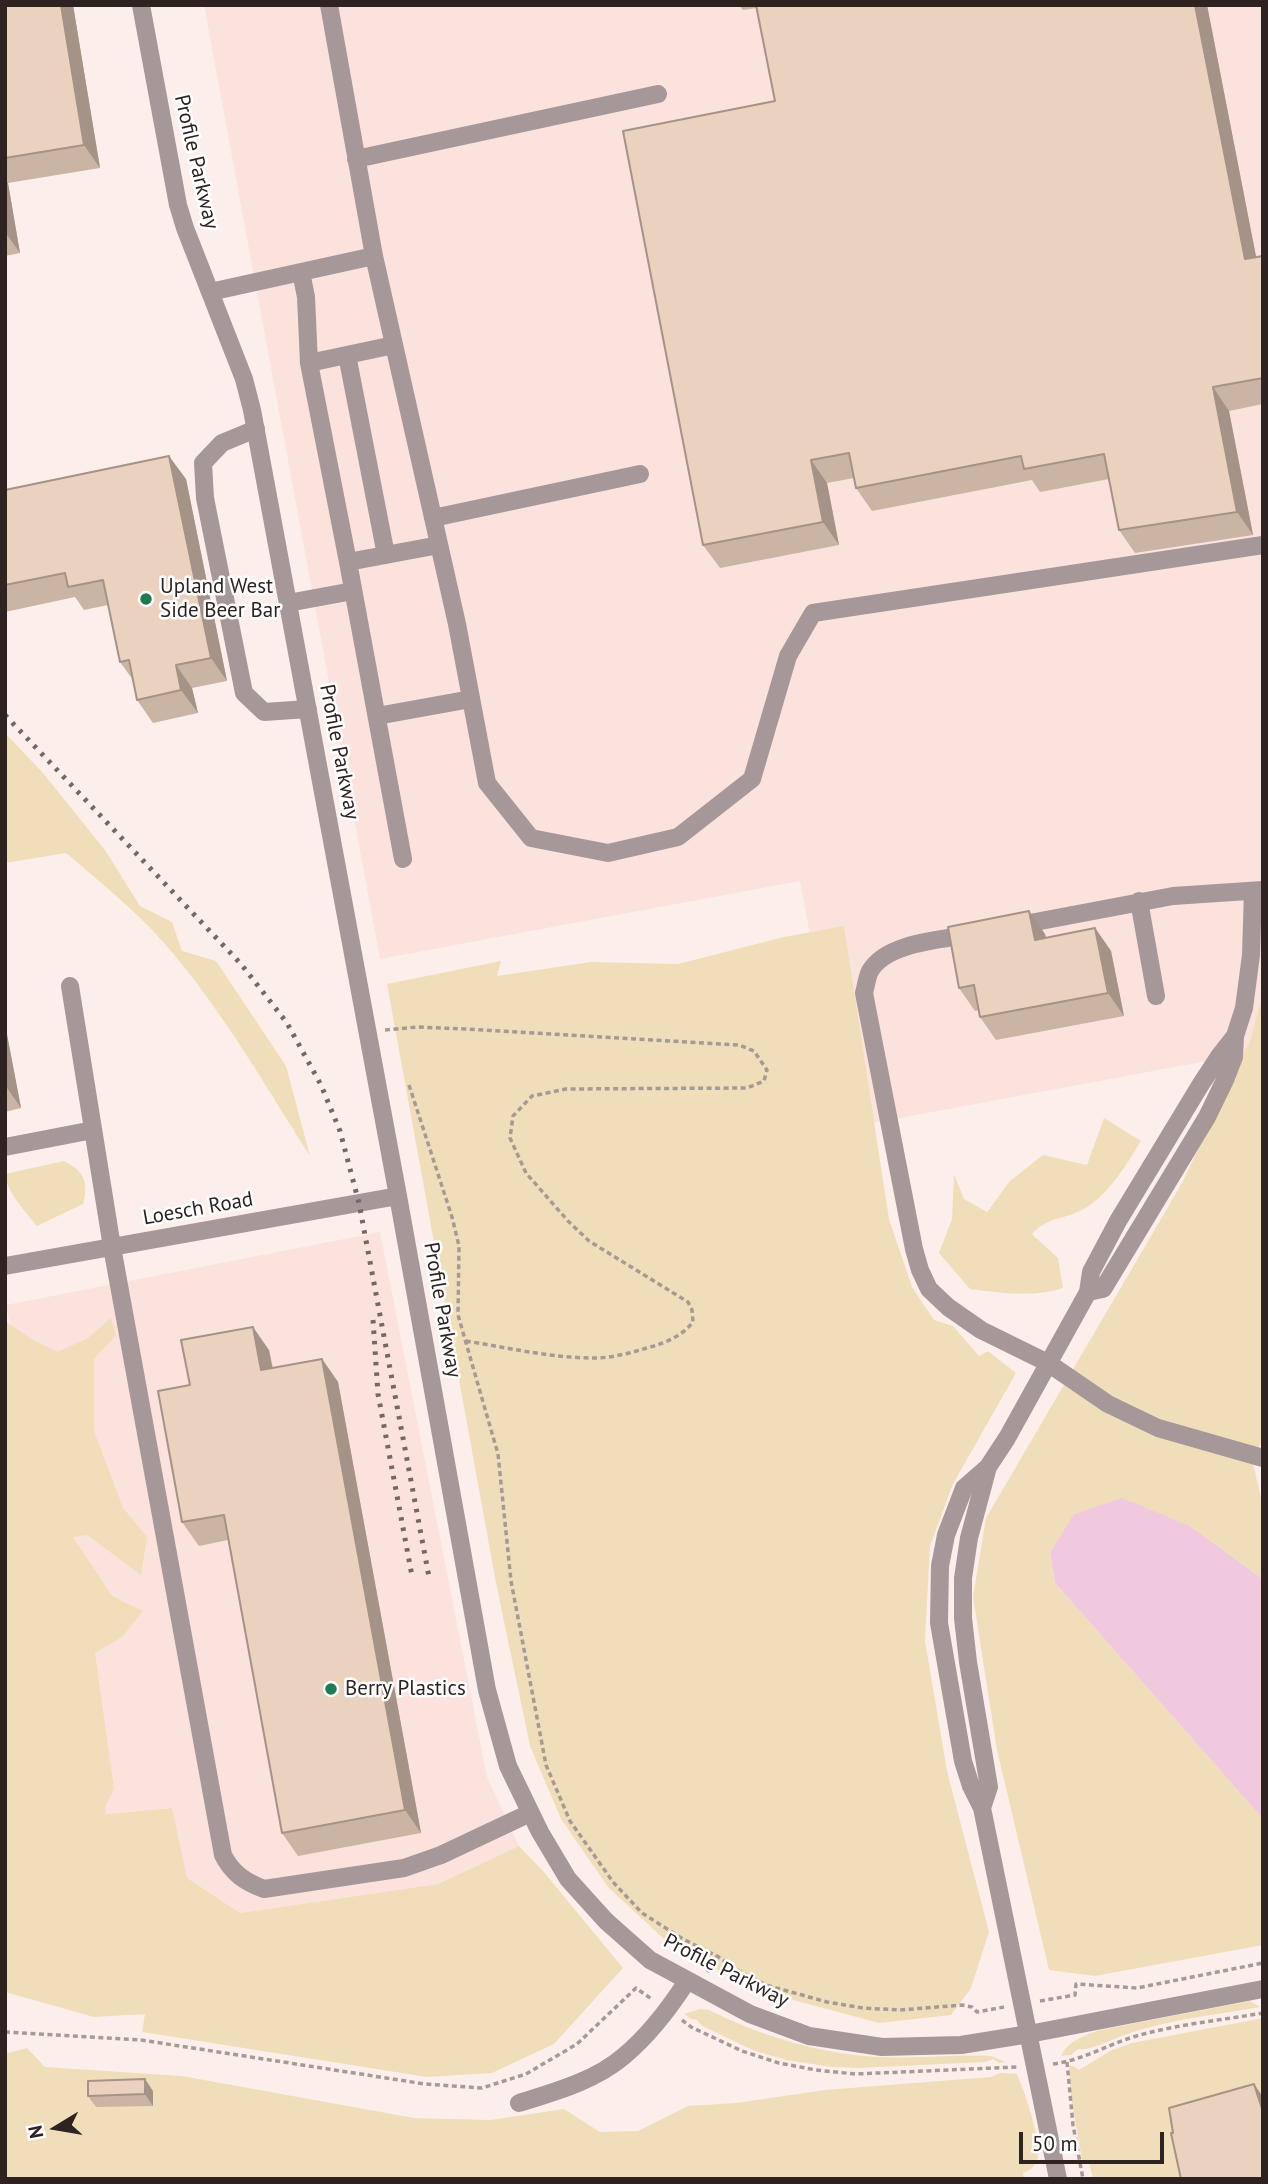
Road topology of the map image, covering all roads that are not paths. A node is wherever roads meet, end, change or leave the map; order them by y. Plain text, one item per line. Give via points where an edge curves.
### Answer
1 (141, 5) edge
2 (329, 5) edge
3 (658, 94) dead end
4 (356, 159) junction
5 (374, 256) junction
6 (301, 272) junction
7 (210, 292) junction
8 (394, 345) junction
9 (347, 355) junction
10 (309, 363) junction
11 (256, 429) junction
12 (640, 474) dead end
13 (433, 518) junction
14 (439, 545) junction
15 (1263, 545) edge
16 (386, 555) junction
17 (348, 562) junction
18 (353, 591) junction
19 (288, 603) junction
20 (471, 699) junction
21 (308, 709) junction
22 (377, 716) junction
23 (403, 859) dead end
24 (1258, 891) edge
25 (1139, 901) junction
26 (70, 986) dead end
27 (1156, 996) dead end
28 (93, 1130) junction
29 (5, 1147) edge
30 (398, 1196) junction
31 (112, 1247) junction
32 (5, 1266) edge
33 (1048, 1363) junction
34 (1263, 1458) edge
35 (530, 1813) junction
36 (687, 1982) junction
37 (1263, 1989) edge
38 (1030, 2034) junction
39 (519, 2103) dead end
40 (1058, 2179) edge

1 - 7 street, Profile Parkway via 178,205
2 - 4 street
3 - 4 street
4 - 5 street
5 - 6 street
5 - 8 street
6 - 7 street
6 - 10 street
7 - 11 street, Profile Parkway via 244,379
8 - 9 street
8 - 13 street
9 - 10 street
9 - 16 street
10 - 17 street
11 - 19 street, Profile Parkway
11 - 21 street via 222,443 203,463 205,498 244,694 264,712
12 - 13 street
13 - 14 street
14 - 16 street
14 - 20 street
15 - 20 street via 813,613 788,656 752,779 678,837 608,853 531,838 487,783
16 - 17 street
17 - 18 street
18 - 19 street
18 - 22 street
19 - 21 street, Profile Parkway
20 - 22 street
21 - 30 street, Profile Parkway
22 - 23 street
24 - 25 street
24 - 33 street via 1244,1008 1235,1036 1118,1221 1091,1272 1088,1292
25 - 27 street
25 - 33 street via 897,949 869,972 864,993 914,1249 929,1289 981,1330
26 - 28 street
28 - 29 street
28 - 31 street
30 - 31 street, Loesch Road
30 - 35 street, Profile Parkway via 488,1690 508,1766
31 - 32 street, Loesch Road
31 - 35 street via 223,1855 229,1866 250,1884 264,1889 404,1867 441,1855
33 - 34 street via 1108,1404 1158,1428
33 - 38 street via 988,1467 964,1488 940,1566 939,1594 939,1623 963,1762 982,1808
35 - 36 street, Profile Parkway via 553,1856 589,1903 650,1960
36 - 38 street, Profile Parkway via 750,2014 809,2036 882,2046 961,2045
36 - 39 street via 668,2010 622,2058 591,2077
37 - 38 street, Profile Parkway
38 - 40 street

